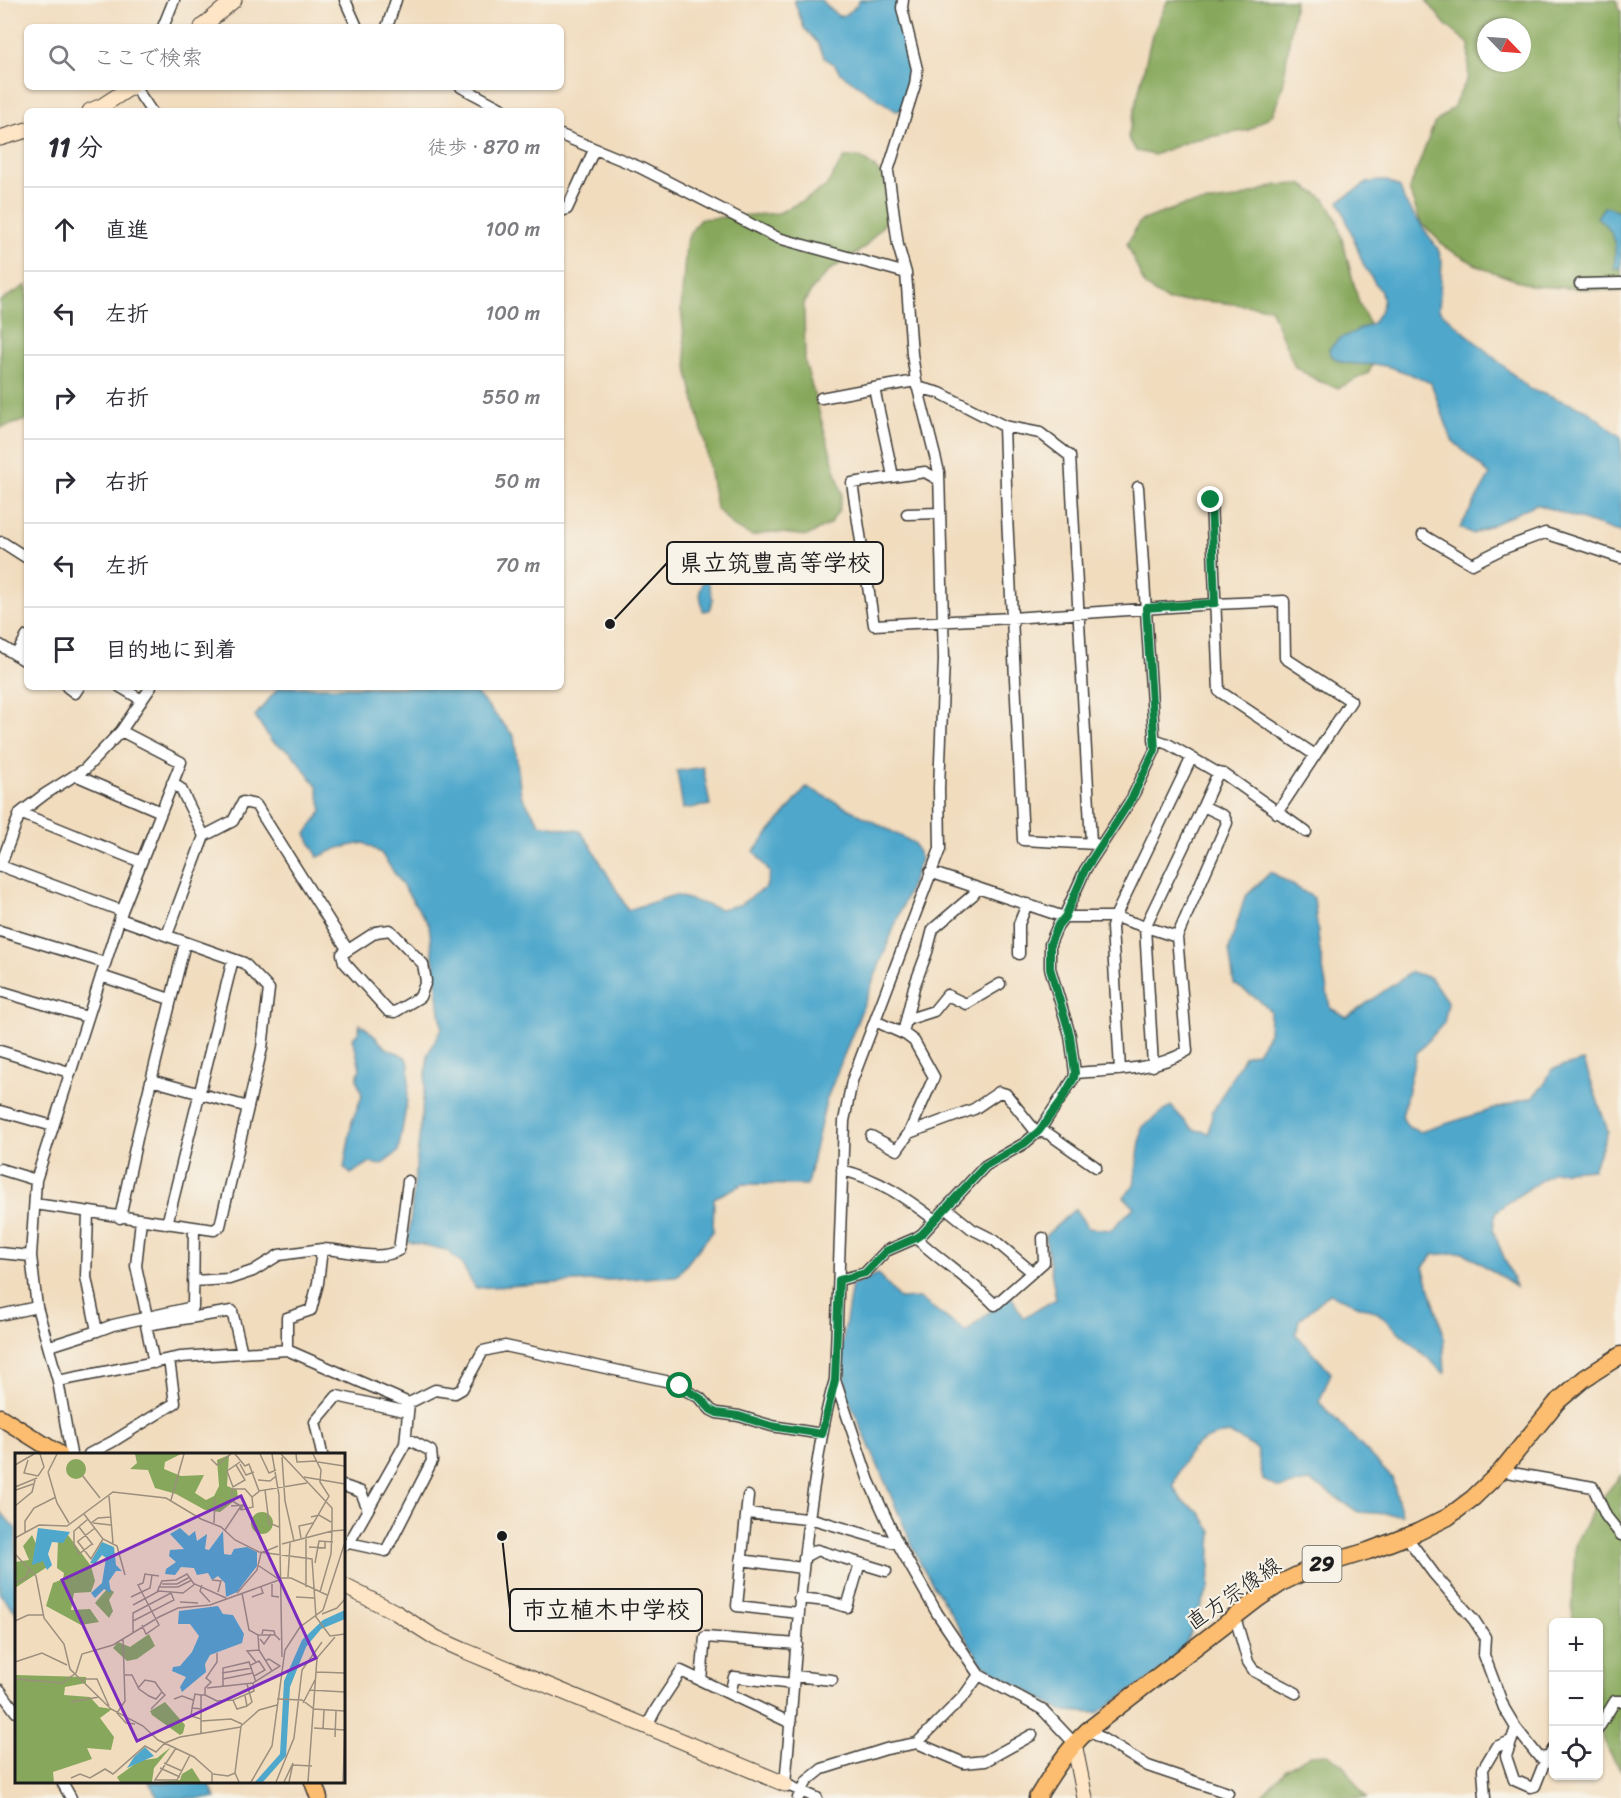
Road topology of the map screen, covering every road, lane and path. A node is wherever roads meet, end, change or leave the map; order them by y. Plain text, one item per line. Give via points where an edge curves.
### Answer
1 (174, 0) edge
2 (234, 0) edge
3 (345, 0) edge
4 (396, 0) edge
5 (903, 0) edge
6 (164, 24) edge
7 (206, 24) edge
8 (356, 24) edge
9 (388, 24) edge
10 (128, 90) edge
11 (135, 90) edge
12 (467, 90) edge
13 (97, 108) edge
14 (149, 108) edge
15 (500, 108) edge
16 (24, 131) edge
17 (564, 136) edge
18 (0, 138) edge
19 (594, 150) junction
20 (564, 210) edge
21 (906, 273) junction
22 (1621, 283) edge
23 (1580, 284) dead end
24 (916, 384) junction
25 (874, 388) junction
26 (821, 398) dead end
27 (1004, 426) junction
28 (893, 476) junction
29 (939, 480) junction
30 (1138, 487) dead end
31 (1211, 500) dead end
32 (939, 513) junction
33 (908, 514) dead end
34 (1423, 535) dead end
35 (0, 543) edge
36 (24, 556) edge
37 (1621, 558) edge
38 (1215, 603) junction
39 (1146, 608) junction
40 (1079, 612) junction
41 (1012, 618) junction
42 (944, 620) junction
43 (24, 641) edge
44 (0, 645) edge
45 (16, 655) junction
46 (24, 660) edge
47 (125, 690) edge
48 (149, 690) edge
49 (142, 700) junction
50 (121, 731) junction
51 (1154, 739) junction
52 (1315, 755) junction
53 (1191, 759) junction
54 (1218, 773) junction
55 (75, 775) junction
56 (172, 783) junction
57 (1203, 806) junction
58 (161, 812) junction
59 (20, 813) junction
60 (1277, 813) junction
61 (1306, 832) dead end
62 (204, 836) junction
63 (1096, 844) junction
64 (141, 862) junction
65 (0, 866) edge
66 (930, 872) junction
67 (978, 888) junction
68 (1027, 904) junction
69 (121, 915) junction
70 (1065, 917) junction
71 (1115, 917) junction
72 (1145, 927) junction
73 (0, 931) edge
74 (167, 935) junction
75 (1177, 937) junction
76 (184, 943) junction
77 (347, 949) junction
78 (1020, 954) dead end
79 (233, 959) junction
80 (105, 963) junction
81 (101, 976) junction
82 (1000, 984) dead end
83 (0, 991) edge
84 (170, 999) junction
85 (87, 1017) junction
86 (906, 1020) junction
87 (875, 1021) junction
88 (903, 1033) junction
89 (0, 1051) edge
90 (1153, 1066) junction
91 (1120, 1070) junction
92 (69, 1072) junction
93 (1075, 1073) junction
94 (151, 1080) junction
95 (199, 1093) junction
96 (248, 1107) junction
97 (0, 1111) edge
98 (53, 1125) junction
99 (1038, 1132) junction
100 (909, 1133) junction
101 (871, 1136) dead end
102 (1096, 1167) dead end
103 (0, 1169) edge
104 (842, 1170) junction
105 (36, 1180) junction
106 (408, 1181) dead end
107 (35, 1204) junction
108 (946, 1208) junction
109 (88, 1212) junction
110 (120, 1218) junction
111 (141, 1220) junction
112 (935, 1220) junction
113 (167, 1224) junction
114 (194, 1227) junction
115 (916, 1238) junction
116 (1043, 1238) dead end
117 (322, 1249) junction
118 (0, 1253) edge
119 (31, 1256) junction
120 (1032, 1272) junction
121 (839, 1280) junction
122 (193, 1281) junction
123 (37, 1307) junction
124 (0, 1315) edge
125 (147, 1317) junction
126 (97, 1331) junction
127 (50, 1346) junction
128 (287, 1350) junction
129 (242, 1353) junction
130 (1621, 1355) edge
131 (169, 1360) junction
132 (154, 1363) junction
133 (835, 1380) junction
134 (58, 1381) junction
135 (408, 1407) junction
136 (0, 1417) edge
137 (822, 1434) junction
138 (406, 1438) junction
139 (56, 1453) edge
140 (71, 1453) edge
141 (93, 1453) edge
142 (322, 1453) edge
143 (1502, 1471) junction
144 (345, 1486) edge
145 (748, 1496) dead end
146 (368, 1509) junction
147 (747, 1513) junction
148 (808, 1519) junction
149 (1405, 1535) junction
150 (1621, 1535) edge
151 (346, 1544) edge
152 (898, 1544) junction
153 (741, 1560) junction
154 (803, 1562) junction
155 (860, 1563) junction
156 (886, 1571) dead end
157 (345, 1586) edge
158 (799, 1598) junction
159 (798, 1613) junction
160 (1235, 1617) junction
161 (797, 1644) junction
162 (979, 1676) junction
163 (701, 1680) junction
164 (794, 1680) junction
165 (832, 1680) dead end
166 (0, 1690) edge
167 (1296, 1693) dead end
168 (730, 1694) junction
169 (1621, 1701) edge
170 (15, 1711) edge
171 (791, 1723) junction
172 (647, 1726) junction
173 (1601, 1726) edge
174 (1516, 1728) junction
175 (1088, 1730) junction
176 (1032, 1735) dead end
177 (1511, 1741) junction
178 (917, 1743) junction
179 (1074, 1743) junction
180 (1549, 1755) edge
181 (1549, 1759) edge
182 (64, 1783) edge
183 (313, 1783) edge
184 (785, 1784) junction
185 (1228, 1793) dead end
186 (800, 1795) edge
187 (71, 1798) edge
188 (319, 1798) edge
189 (817, 1798) edge
190 (1037, 1798) edge
191 (1085, 1798) edge
192 (1485, 1798) edge

1 - 6 street
2 - 7 street
3 - 8 street
4 - 9 street
5 - 21 street via 917,69 888,171 898,245
10 - 13 street
11 - 14 street
12 - 15 street
16 - 18 street
17 - 19 street
19 - 20 street
19 - 21 street via 639,167 778,238
21 - 24 street
22 - 23 street
24 - 25 street
24 - 27 street
24 - 29 street
25 - 26 street
25 - 28 street
27 - 40 street via 1040,433 1070,456
27 - 41 street
28 - 29 street via 925,472
28 - 42 street via 852,483 874,625
29 - 32 street
30 - 39 street
31 - 38 street
32 - 33 street
32 - 42 street
34 - 37 street via 1472,564 1545,532
35 - 36 street
38 - 39 street
38 - 52 street via 1219,691
38 - 52 street via 1284,601 1285,657 1351,701
39 - 40 street
39 - 51 street
40 - 41 street
40 - 63 street
41 - 42 street
41 - 63 street via 1023,840
42 - 66 street via 940,849
43 - 45 street
44 - 45 street
45 - 46 street
47 - 49 street
48 - 49 street
49 - 50 street
50 - 55 street
50 - 56 street via 181,762
51 - 53 street
51 - 63 street via 1155,750 1137,788
52 - 60 street
53 - 54 street
53 - 71 street
54 - 57 street
54 - 60 street
55 - 58 street
55 - 59 street
56 - 58 street
56 - 62 street via 181,789
57 - 72 street
57 - 75 street via 1224,816 1227,823
58 - 64 street
59 - 64 street
59 - 65 street
60 - 61 street
62 - 74 street
62 - 77 street via 233,821 243,802 256,806
63 - 70 street
64 - 69 street
65 - 69 street
66 - 67 street
66 - 87 street
67 - 68 street
67 - 86 street via 933,929
68 - 70 street
68 - 78 street via 1019,924
69 - 74 street
69 - 80 street
70 - 71 street
70 - 93 street via 1050,944 1050,968 1070,1035
71 - 72 street
71 - 91 street via 1112,927
72 - 75 street
72 - 90 street
73 - 80 street
74 - 76 street
75 - 90 street via 1187,1051
76 - 79 street
76 - 84 street
77 - 77 street via 376,932 390,930 423,964 424,991 403,1007 388,1011 344,962 342,954
79 - 95 street
79 - 96 street via 244,963 269,989 262,1048
80 - 81 street
81 - 84 street
81 - 85 street
82 - 86 street via 966,1004 946,995 934,1011
83 - 85 street
84 - 94 street
85 - 92 street
86 - 88 street
87 - 88 street
87 - 104 street via 852,1081 844,1121
88 - 100 street via 914,1041 934,1077
89 - 92 street
90 - 91 street
91 - 93 street
92 - 98 street
93 - 99 street via 1061,1101
94 - 95 street
94 - 110 street
95 - 96 street
95 - 113 street
96 - 114 street via 220,1226 214,1230
97 - 98 street
98 - 105 street
99 - 100 street via 1006,1094 999,1092 974,1109
99 - 102 street via 1049,1134
99 - 108 street via 985,1166
100 - 101 street via 897,1150
103 - 105 street
104 - 112 street via 898,1192
104 - 121 street
105 - 107 street
106 - 117 street via 399,1250 371,1255
107 - 109 street
107 - 119 street
108 - 112 street
108 - 120 street
109 - 110 street
109 - 126 street via 86,1277
110 - 111 street
111 - 113 street
111 - 125 street via 136,1266
112 - 115 street
113 - 114 street
114 - 122 street
115 - 120 street via 996,1305
115 - 121 street via 886,1251 865,1273
116 - 120 street via 1044,1262
117 - 122 street via 279,1255 253,1271 229,1279
117 - 128 street via 311,1310 287,1318
118 - 119 street
119 - 123 street
121 - 133 street
122 - 125 street via 193,1307
123 - 124 street
123 - 127 street
125 - 126 street
126 - 127 street
127 - 134 street
128 - 129 street
128 - 135 street
129 - 131 street
129 - 132 street via 232,1311 146,1326
130 - 143 main road, 直方宗像線 / 29 via 1557,1402
131 - 132 street
131 - 141 street via 175,1403
132 - 134 street
133 - 137 street
133 - 152 street via 870,1481
134 - 140 street
135 - 137 street via 435,1390 455,1393 462,1389 483,1351 505,1346 670,1382 700,1398 717,1413
135 - 138 street
135 - 142 street via 337,1396 315,1422
136 - 139 main road
137 - 148 street
138 - 146 street
138 - 151 street via 432,1451 432,1461 386,1551
143 - 149 main road, 直方宗像線 / 29 via 1448,1517
143 - 150 street via 1593,1487 1606,1516
144 - 146 street via 361,1492
145 - 147 street
146 - 151 street
147 - 148 street
147 - 153 street
148 - 152 street
148 - 154 street
149 - 160 main road, 直方宗像線 / 29 via 1310,1569 1259,1598
149 - 174 street via 1485,1637 1484,1655
152 - 162 street
153 - 154 street
153 - 159 street via 737,1606
154 - 155 street via 817,1550
154 - 158 street
155 - 156 street
155 - 158 street via 847,1607
157 - 172 street via 436,1638
158 - 159 street
159 - 161 street
160 - 167 street via 1254,1671
160 - 175 main road, 直方宗像線 / 29
161 - 163 street via 705,1637
161 - 164 street
162 - 178 street
162 - 179 street via 1042,1709
163 - 168 street
163 - 172 street via 681,1671
164 - 165 street
164 - 168 street via 734,1677
164 - 171 street
166 - 170 street
168 - 171 street
169 - 173 street via 1615,1701
171 - 184 street
172 - 184 street
174 - 177 street
174 - 180 street via 1539,1757
175 - 179 main road, 直方宗像線 / 29
175 - 185 street via 1148,1767
176 - 178 street via 985,1761 964,1763
177 - 181 street via 1506,1756 1514,1780 1530,1787 1536,1785
177 - 192 street via 1496,1747 1483,1769
178 - 186 street via 822,1769 807,1781
179 - 190 main road, 直方宗像線 / 29
179 - 191 street
182 - 187 street
183 - 188 main road
184 - 186 street
186 - 189 street

